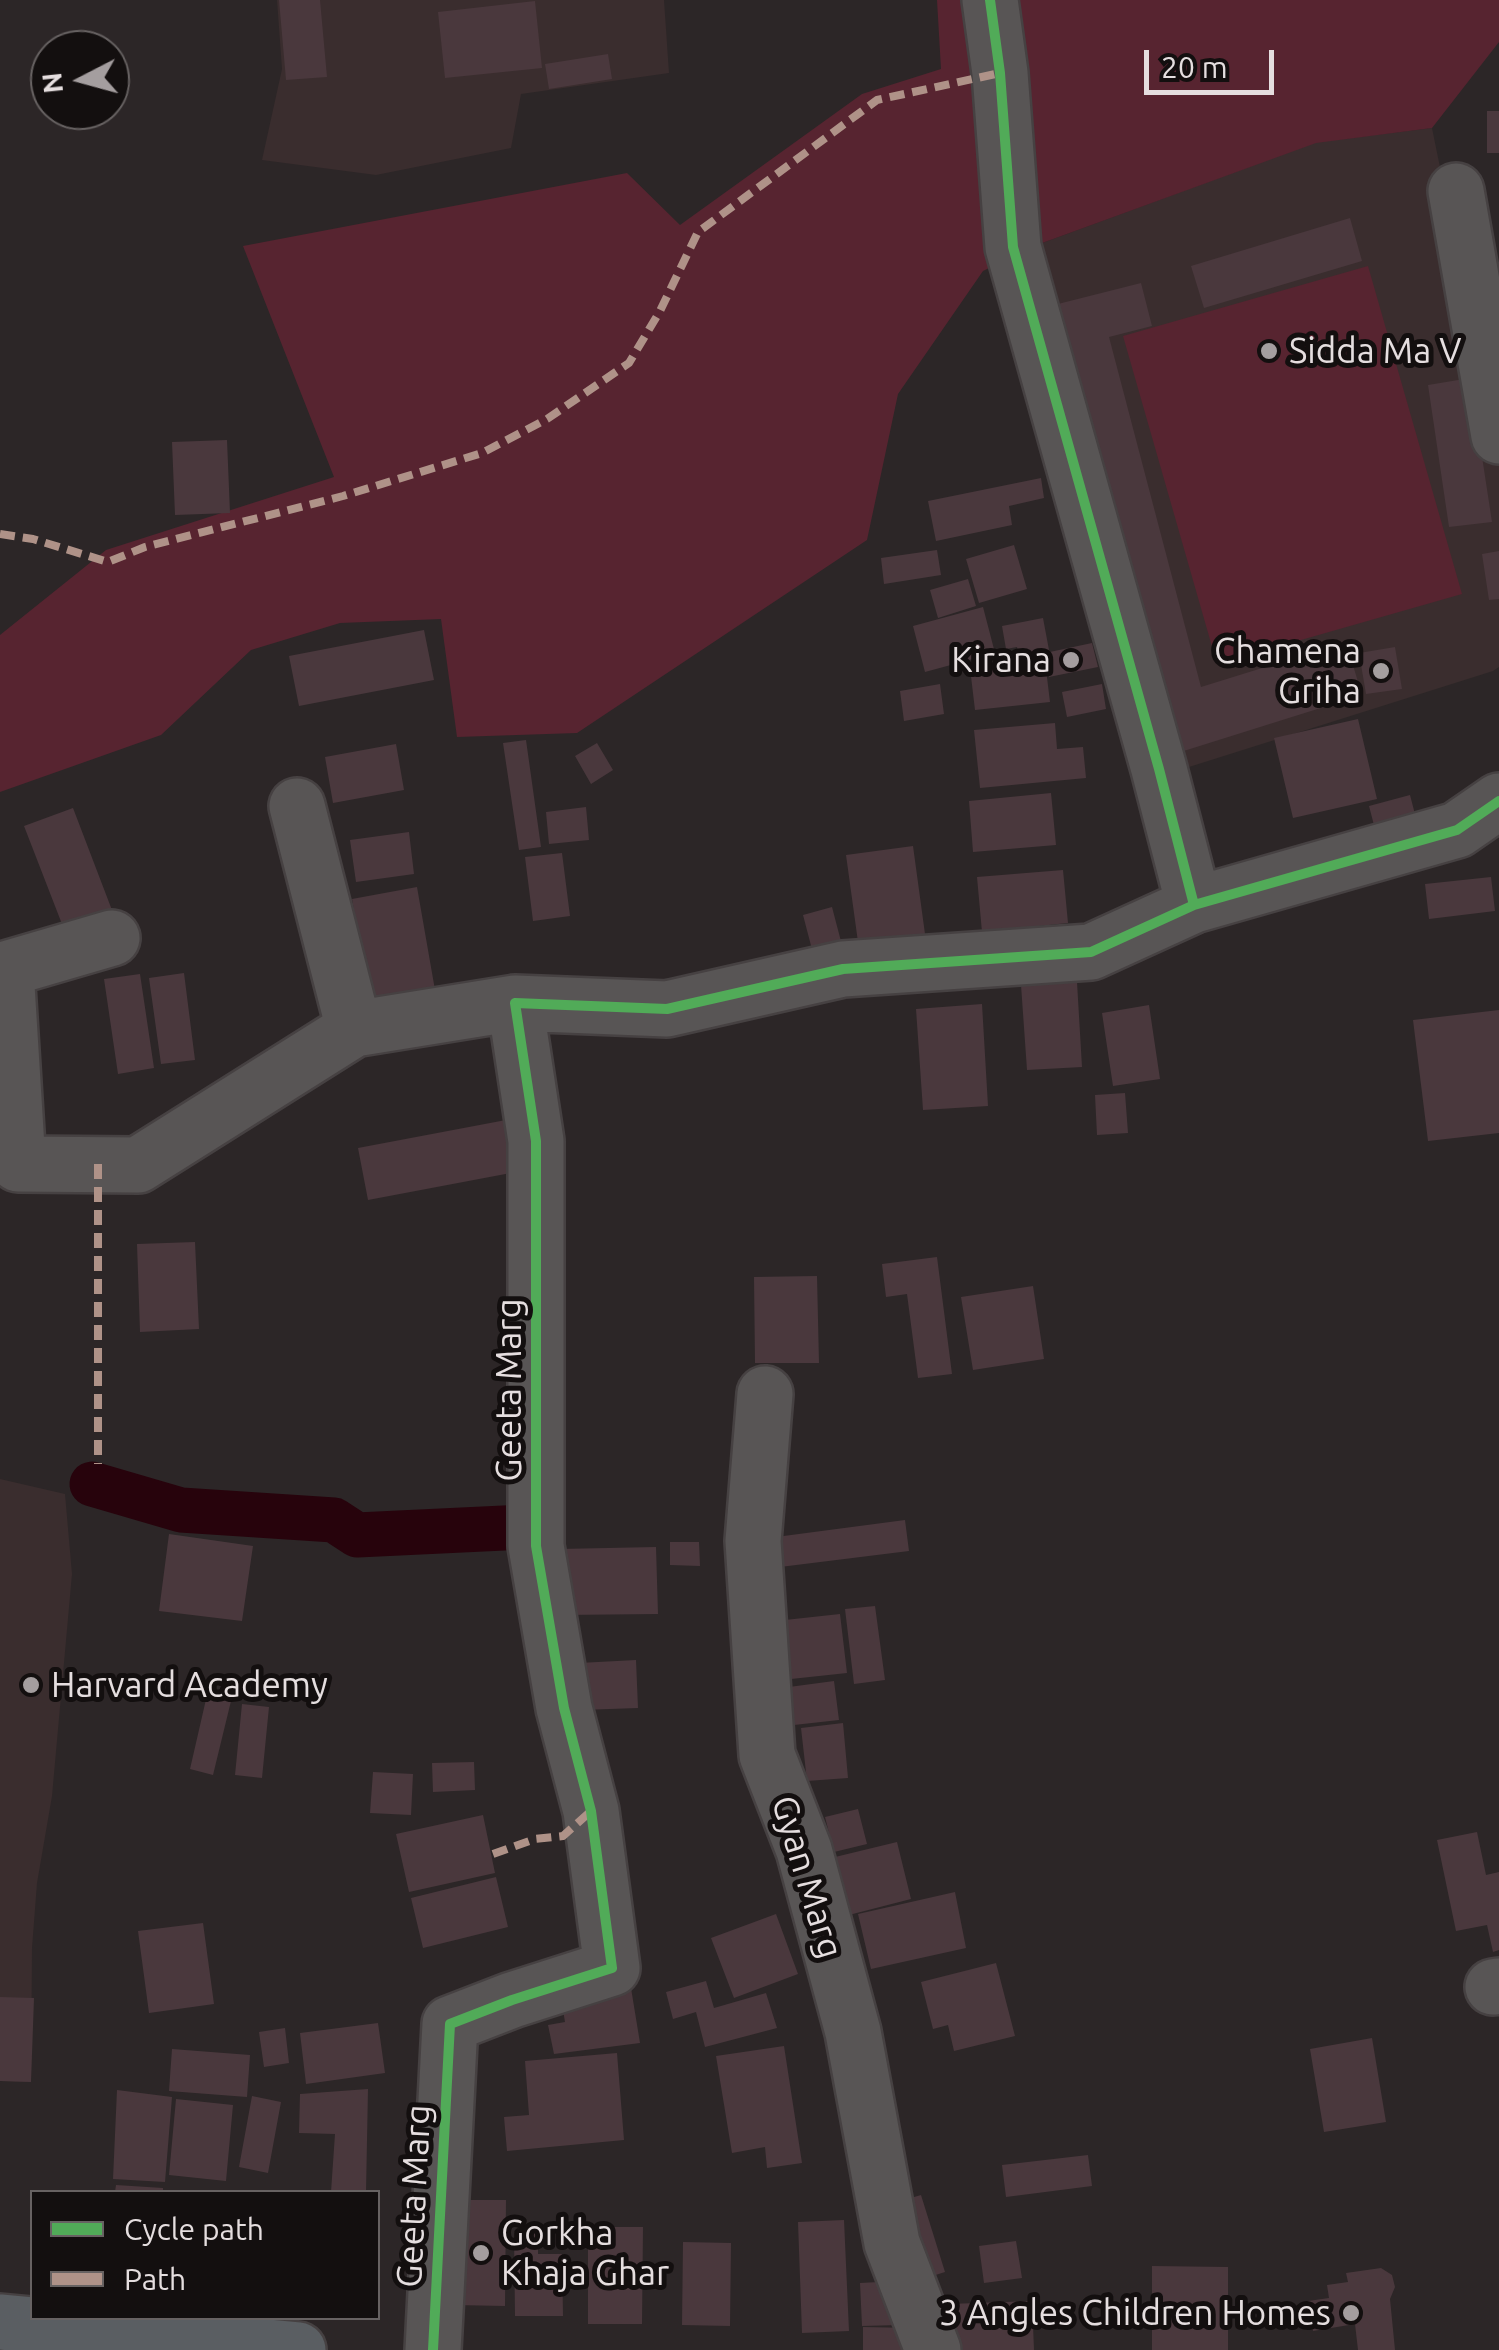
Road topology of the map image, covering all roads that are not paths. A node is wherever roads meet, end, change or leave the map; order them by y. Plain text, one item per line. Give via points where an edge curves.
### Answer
1 (990, 0) edge
2 (1456, 191) dead end
3 (1499, 436) edge
4 (1499, 801) edge
5 (297, 806) dead end
6 (1194, 905) junction
7 (112, 938) dead end
8 (515, 1003) junction
9 (354, 1028) junction
10 (765, 1394) dead end
11 (0, 2322) edge
12 (298, 2350) edge
13 (433, 2350) edge
14 (932, 2350) edge

1 - 6 street via 1013,247
2 - 3 street
4 - 6 street via 1458,830
5 - 9 street
6 - 8 street via 1091,952 843,969 666,1008
7 - 9 street via 6,968 18,1164 138,1165
8 - 9 street
8 - 13 street, Geeta Marg via 536,1141 536,1546 564,1708 591,1811 612,1968 428,2027
10 - 14 street, Gyan Marg via 753,1540 767,1754 804,1850 852,2032 892,2243
11 - 12 main road

